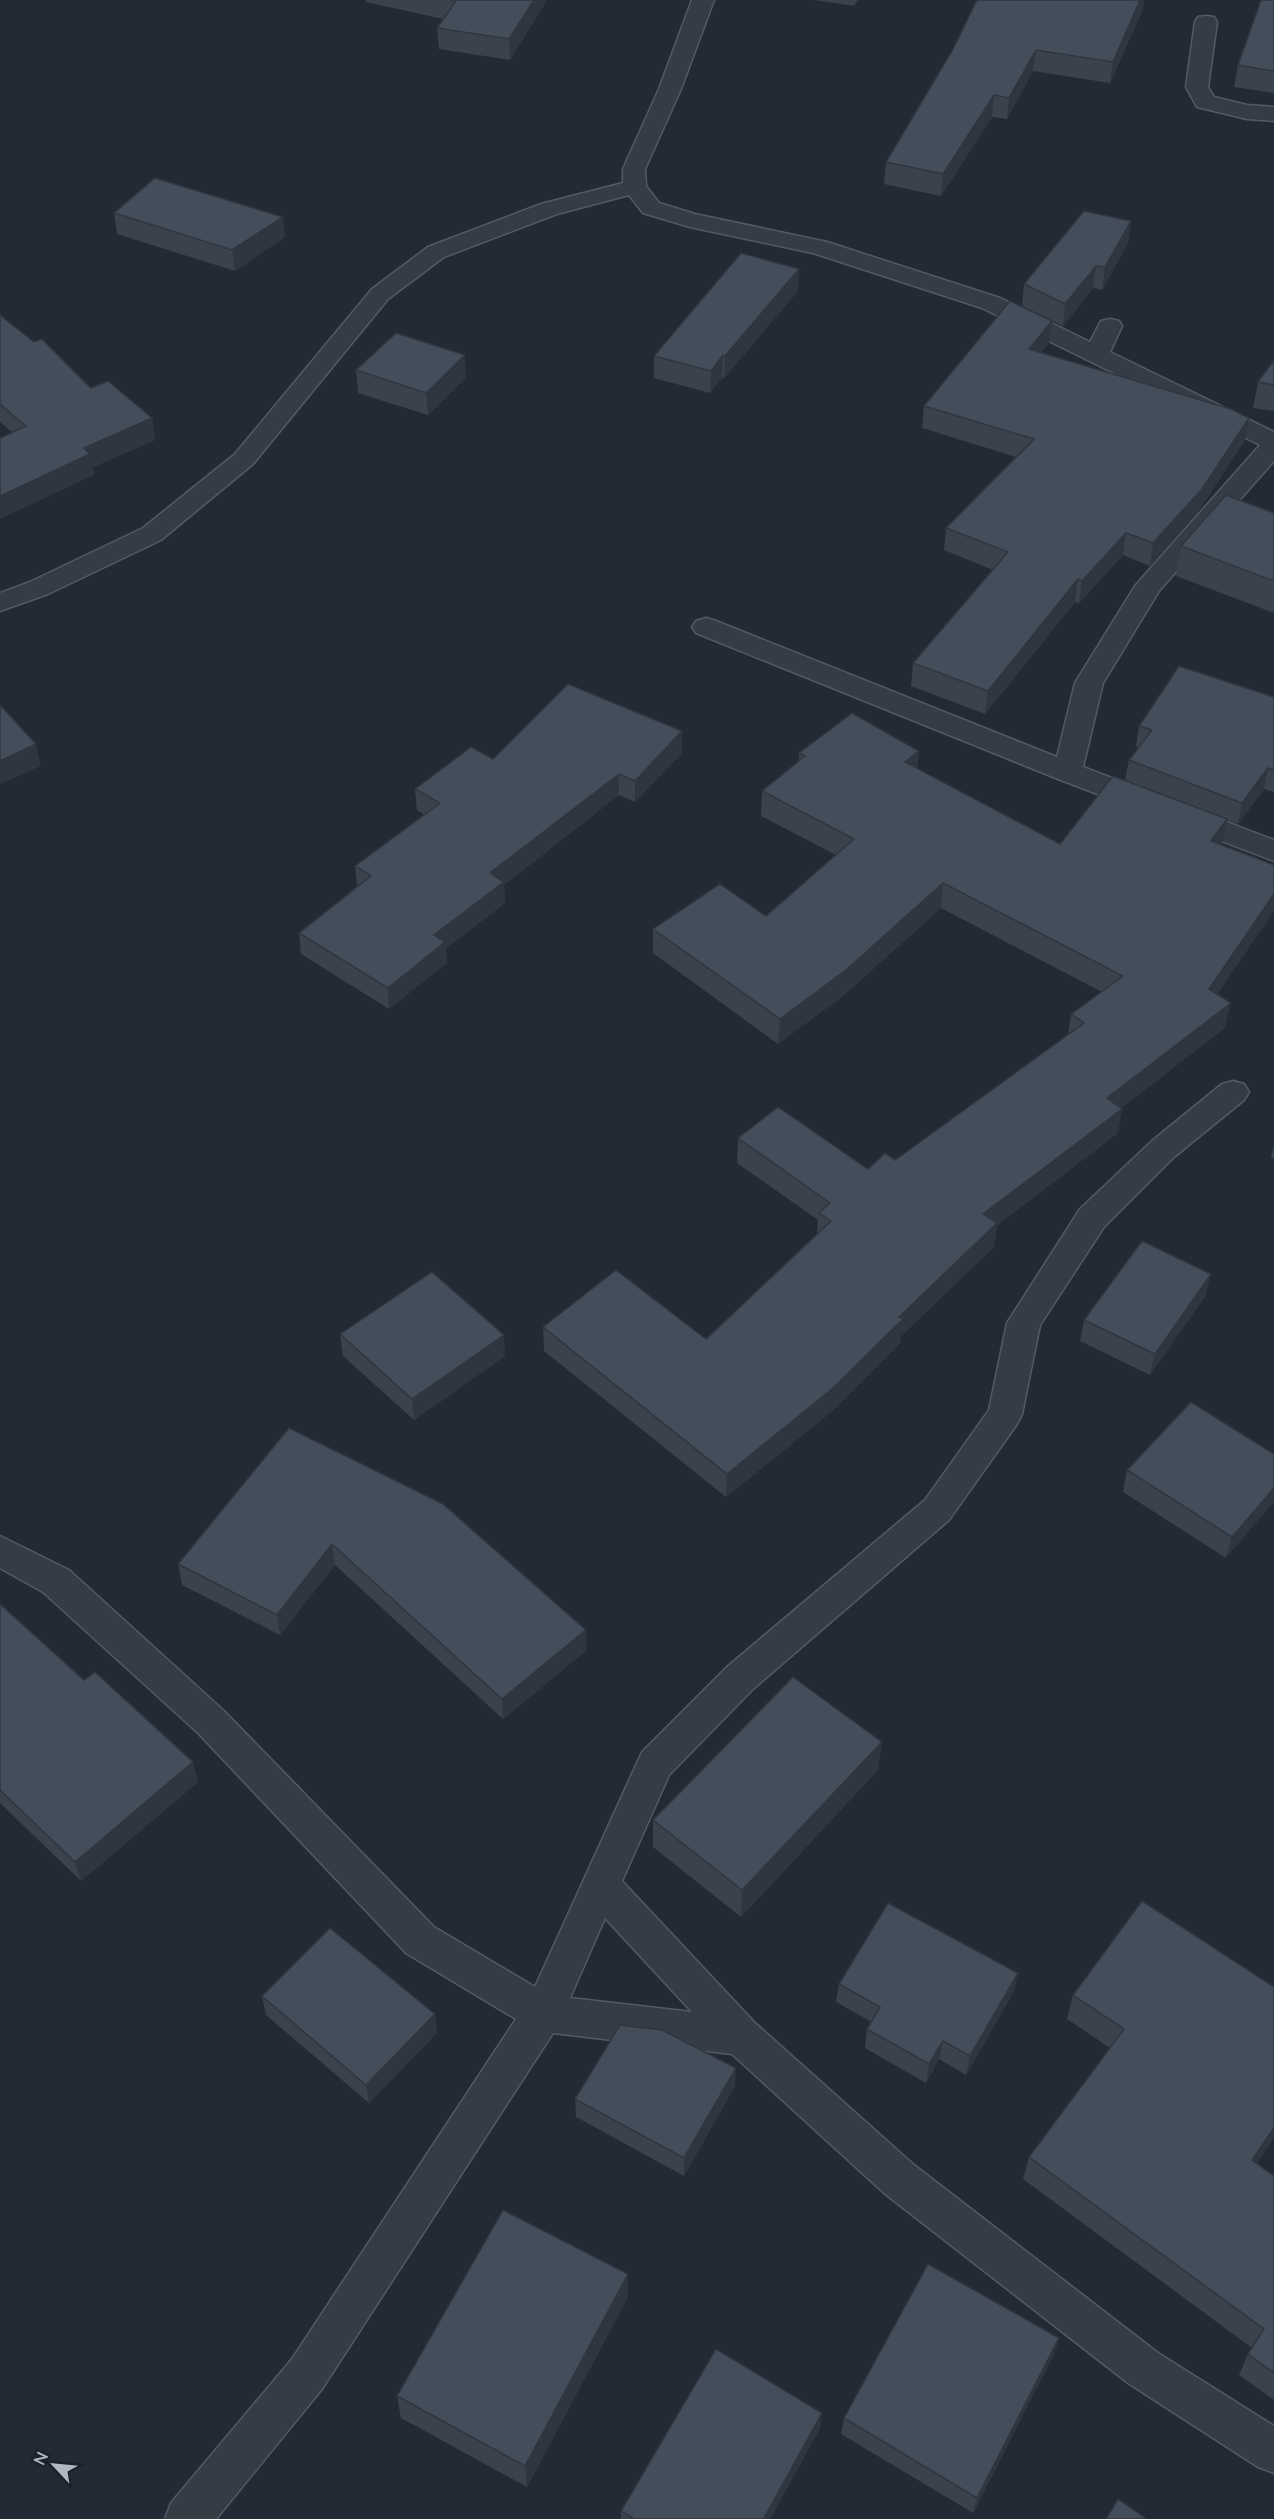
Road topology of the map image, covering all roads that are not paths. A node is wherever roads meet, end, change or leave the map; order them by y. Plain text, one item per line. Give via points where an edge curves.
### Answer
1 (703, 0) edge
2 (1206, 22) dead end
3 (1274, 114) edge
4 (634, 187) junction
5 (1110, 326) dead end
6 (1096, 355) junction
7 (1274, 444) edge
8 (0, 603) edge
9 (706, 627) dead end
10 (1068, 772) junction
11 (1274, 851) edge
12 (1233, 1092) dead end
13 (0, 1551) edge
14 (601, 1886) junction
15 (543, 2013) junction
16 (741, 2036) junction
17 (1274, 2451) edge
18 (187, 2519) edge

1 - 4 street via 670,89 633,169
2 - 3 street via 1197,87 1205,102
4 - 6 street via 651,208 819,247 980,300
4 - 8 street via 549,209 436,252 380,294 244,459 153,534
5 - 6 street
6 - 7 street
7 - 10 street via 1148,586 1089,683
9 - 10 street
10 - 11 street
12 - 14 street via 1162,1149 1092,1218 1024,1323 1005,1414 936,1510 740,1678 655,1764
13 - 15 street via 56,1581 211,1722 420,1940
14 - 15 street
14 - 16 street
15 - 16 street
15 - 18 street via 307,2374
16 - 17 street via 927,2201 1143,2368

